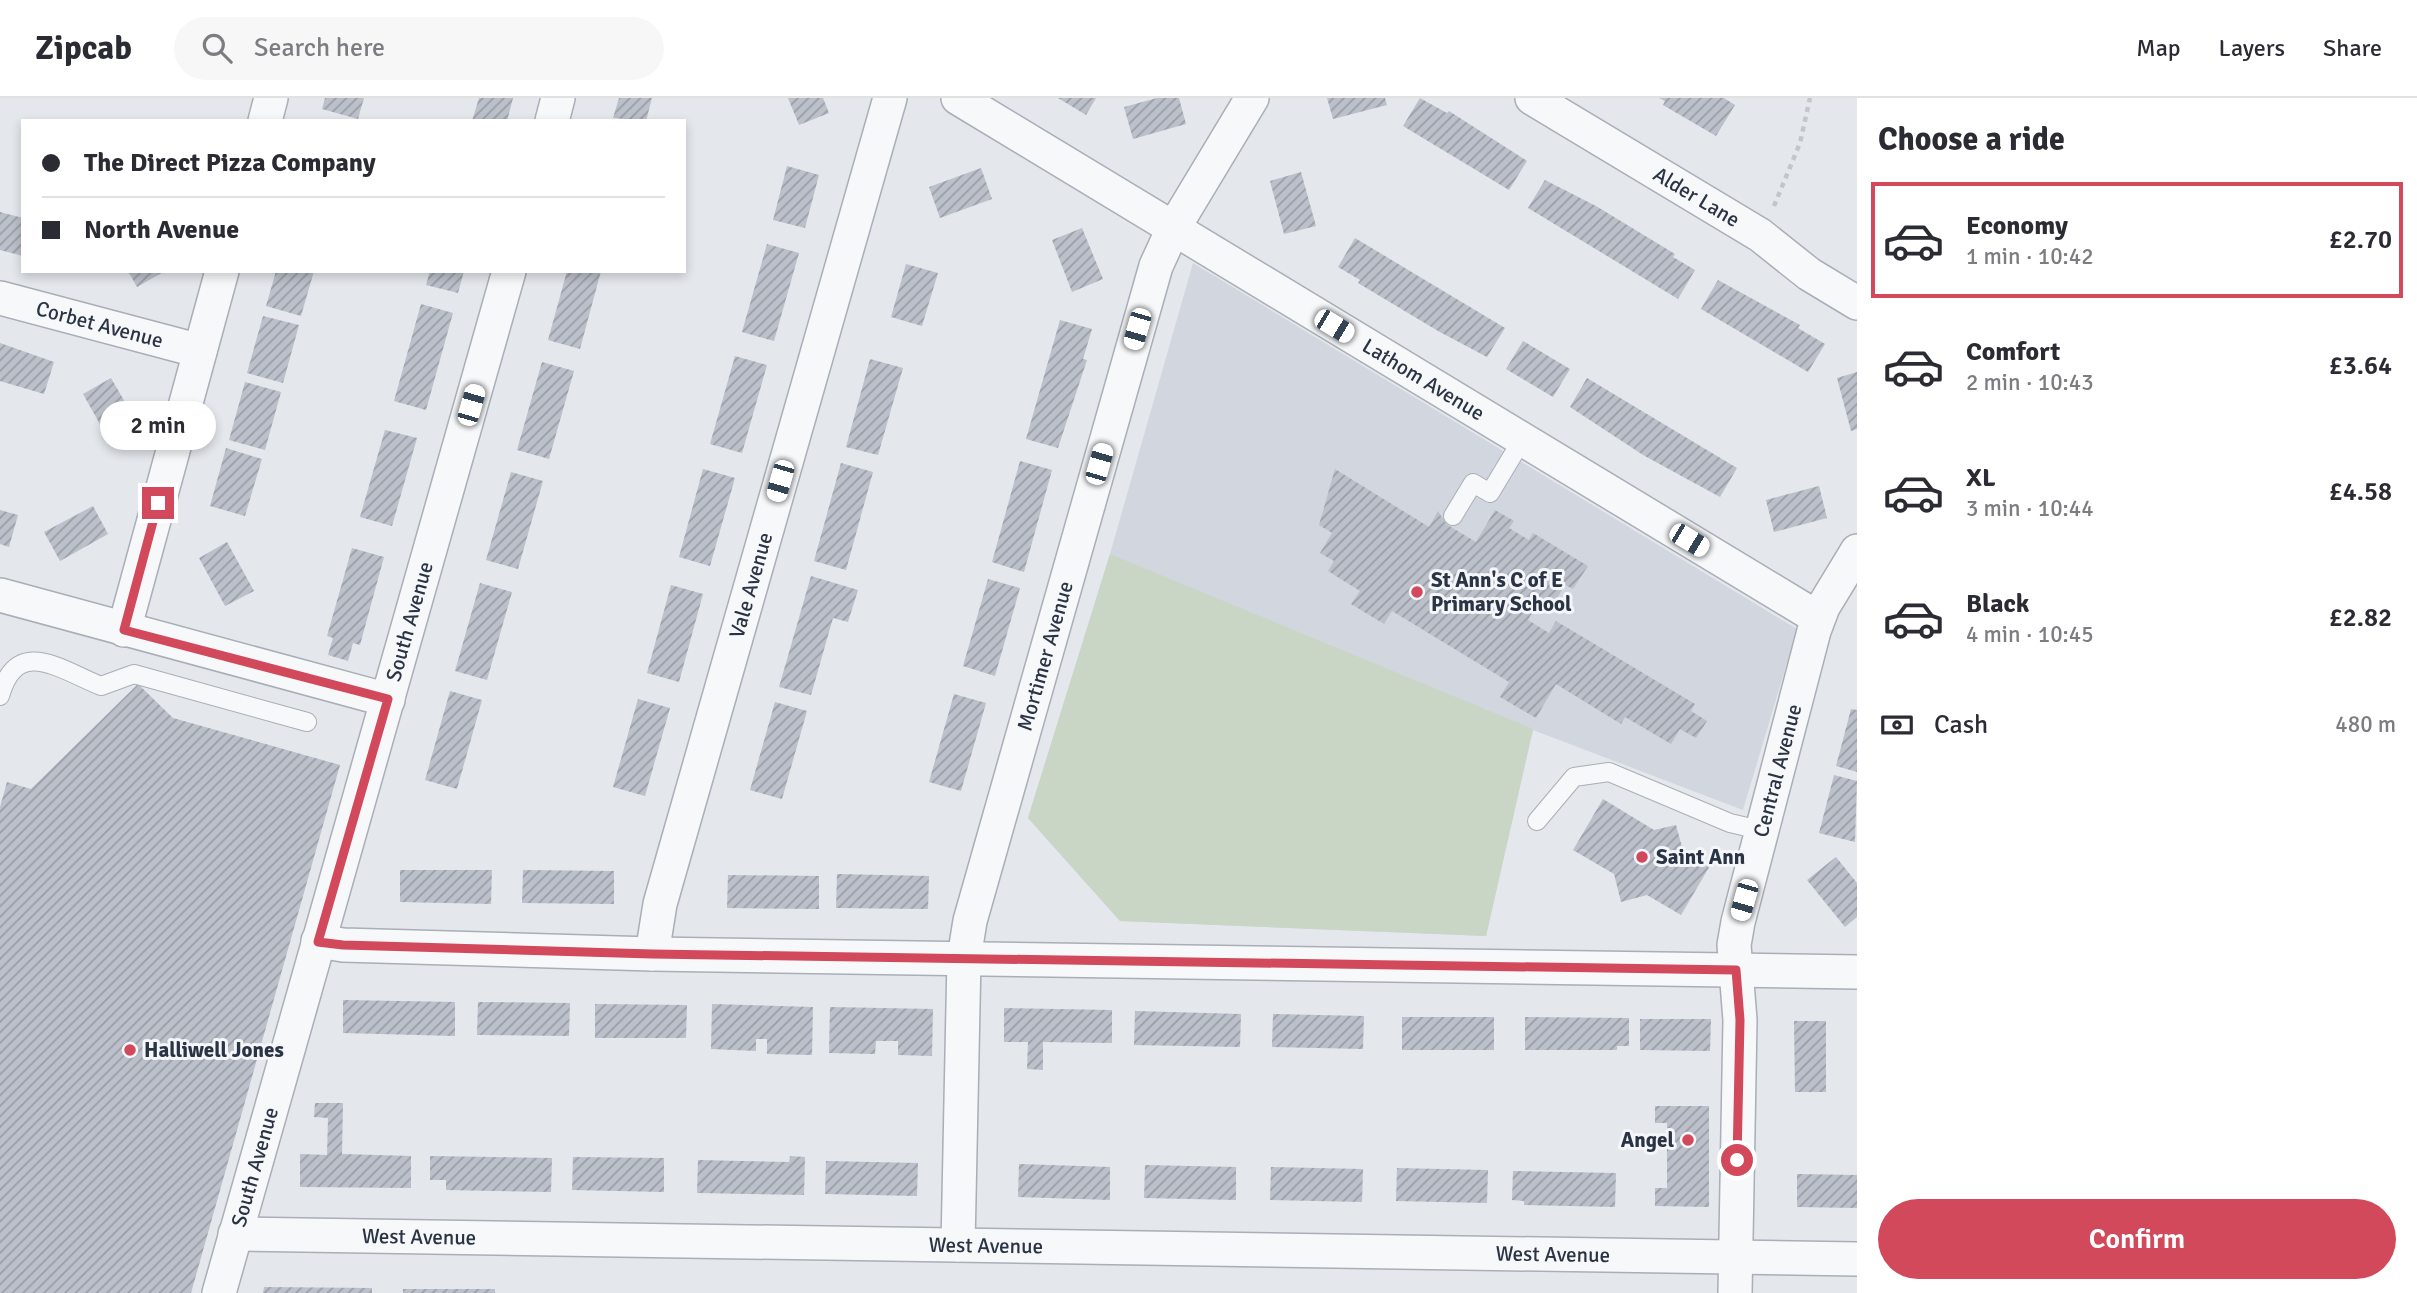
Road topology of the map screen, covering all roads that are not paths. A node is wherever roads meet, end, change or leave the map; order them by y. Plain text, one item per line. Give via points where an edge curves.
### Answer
1 (271, 98) edge
2 (558, 98) edge
3 (890, 98) edge
4 (958, 98) edge
5 (1252, 98) edge
6 (1532, 98) edge
7 (266, 119) edge
8 (553, 119) edge
9 (1174, 229) junction
10 (221, 273) edge
11 (508, 273) edge
12 (0, 298) edge
13 (1857, 303) edge
14 (200, 351) junction
15 (1521, 440) junction
16 (1453, 516) dead end
17 (1857, 551) edge
18 (0, 595) edge
19 (1818, 618) junction
20 (124, 630) junction
21 (0, 696) edge
22 (388, 699) junction
23 (307, 722) dead end
24 (1537, 821) dead end
25 (1764, 831) junction
26 (318, 942) junction
27 (652, 954) junction
28 (964, 958) junction
29 (1736, 970) junction
30 (1857, 972) edge
31 (235, 1234) junction
32 (958, 1245) junction
33 (1735, 1257) junction
34 (1857, 1259) edge
35 (219, 1293) edge
36 (1735, 1293) edge

1 - 7 street
2 - 8 street
3 - 27 street, Vale Avenue via 660,904
4 - 9 street, Lathom Avenue
5 - 9 street, Mortimer Avenue
6 - 13 street, Alder Lane via 1760,235 1809,274
9 - 15 street, Lathom Avenue
9 - 28 street, Mortimer Avenue via 1152,275 974,908
10 - 14 street
11 - 22 street, South Avenue
12 - 14 street, Corbet Avenue
14 - 20 street
15 - 16 lane via 1490,493 1473,483
15 - 19 street, Lathom Avenue
17 - 19 street, Central Avenue
18 - 20 street
19 - 25 street, Central Avenue
20 - 22 street
21 - 23 lane via 10,669 21,662 37,662 101,686 134,674
22 - 26 street, South Avenue
24 - 25 lane via 1574,777 1609,772 1730,823
25 - 29 street, Central Avenue via 1738,922
26 - 27 street
26 - 31 street, South Avenue
27 - 28 street
28 - 29 street
28 - 32 street, Mortimer Avenue
29 - 30 street
29 - 33 street, Central Avenue via 1740,1020
31 - 32 street, West Avenue
31 - 35 street, South Avenue
32 - 33 street, West Avenue
33 - 34 street, West Avenue
33 - 36 street, Central Avenue

